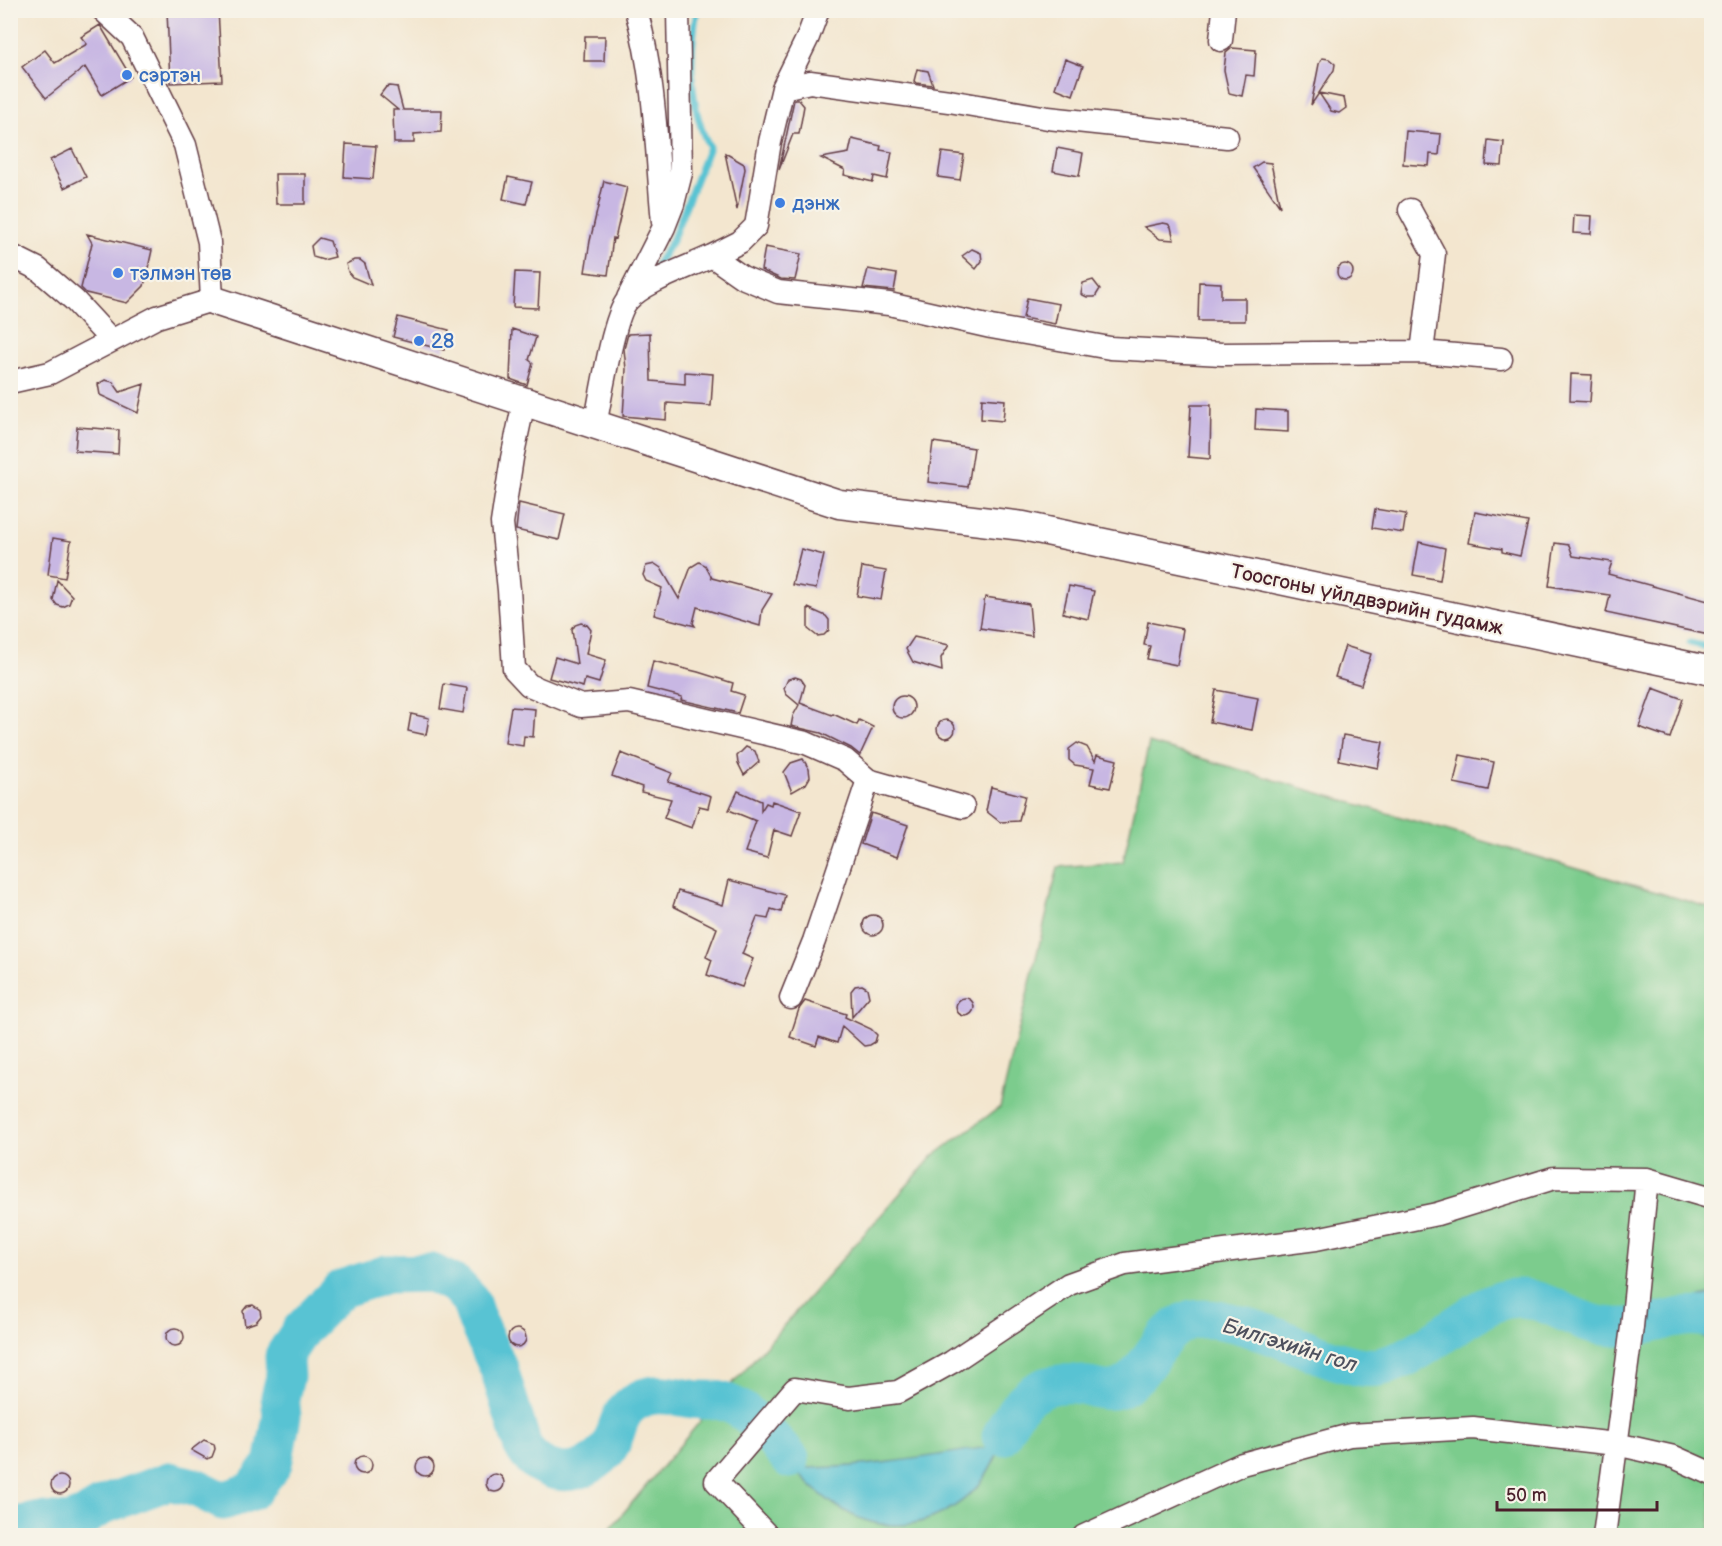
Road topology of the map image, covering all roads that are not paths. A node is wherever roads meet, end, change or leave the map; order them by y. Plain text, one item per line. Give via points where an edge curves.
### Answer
1 (103, 10) edge
2 (636, 10) edge
3 (678, 10) edge
4 (818, 10) edge
5 (1224, 10) edge
6 (1221, 40) dead end
7 (783, 88) junction
8 (1227, 137) dead end
9 (1410, 210) dead end
10 (664, 227) junction
11 (10, 255) edge
12 (712, 256) junction
13 (212, 300) junction
14 (626, 302) junction
15 (111, 340) junction
16 (1422, 352) junction
17 (1501, 359) dead end
18 (10, 382) edge
19 (524, 402) junction
20 (595, 426) junction
21 (1712, 671) edge
22 (868, 780) junction
23 (963, 807) dead end
24 (790, 998) dead end
25 (1647, 1179) junction
26 (1712, 1198) edge
27 (1616, 1444) junction
28 (1712, 1473) edge
29 (768, 1536) edge
30 (1084, 1536) edge
31 (1604, 1536) edge

1 - 13 street via 132,37 185,145 209,242
2 - 10 street via 654,98
3 - 10 street via 681,174
4 - 7 street
5 - 6 street
7 - 8 street via 810,82 1048,118
7 - 12 street via 756,226 740,242
9 - 16 street via 1434,254
10 - 14 street
11 - 15 street via 47,276
12 - 14 street via 642,288
12 - 16 street via 742,277 778,291 889,304 1110,348 1222,354
13 - 15 street via 157,317
13 - 19 main road, Тоосгоны үйлдвэрийн гудамж
14 - 20 street via 616,325
15 - 18 street via 50,373
16 - 17 street
19 - 20 main road, Тоосгоны үйлдвэрийн гудамж
19 - 22 street via 502,523 514,669 529,685 581,706 629,702 806,743 845,760
20 - 21 main road, Тоосгоны үйлдвэрийн гудамж via 839,504 1023,526
22 - 23 street
22 - 24 street via 814,941
25 - 26 street
25 - 27 street
25 - 29 street via 1554,1178 1437,1214 1316,1239 1125,1264 1069,1284 952,1362 897,1392 849,1398 795,1389 716,1481
27 - 28 street via 1674,1457
27 - 30 street via 1473,1428 1350,1435 1242,1464
27 - 31 street

